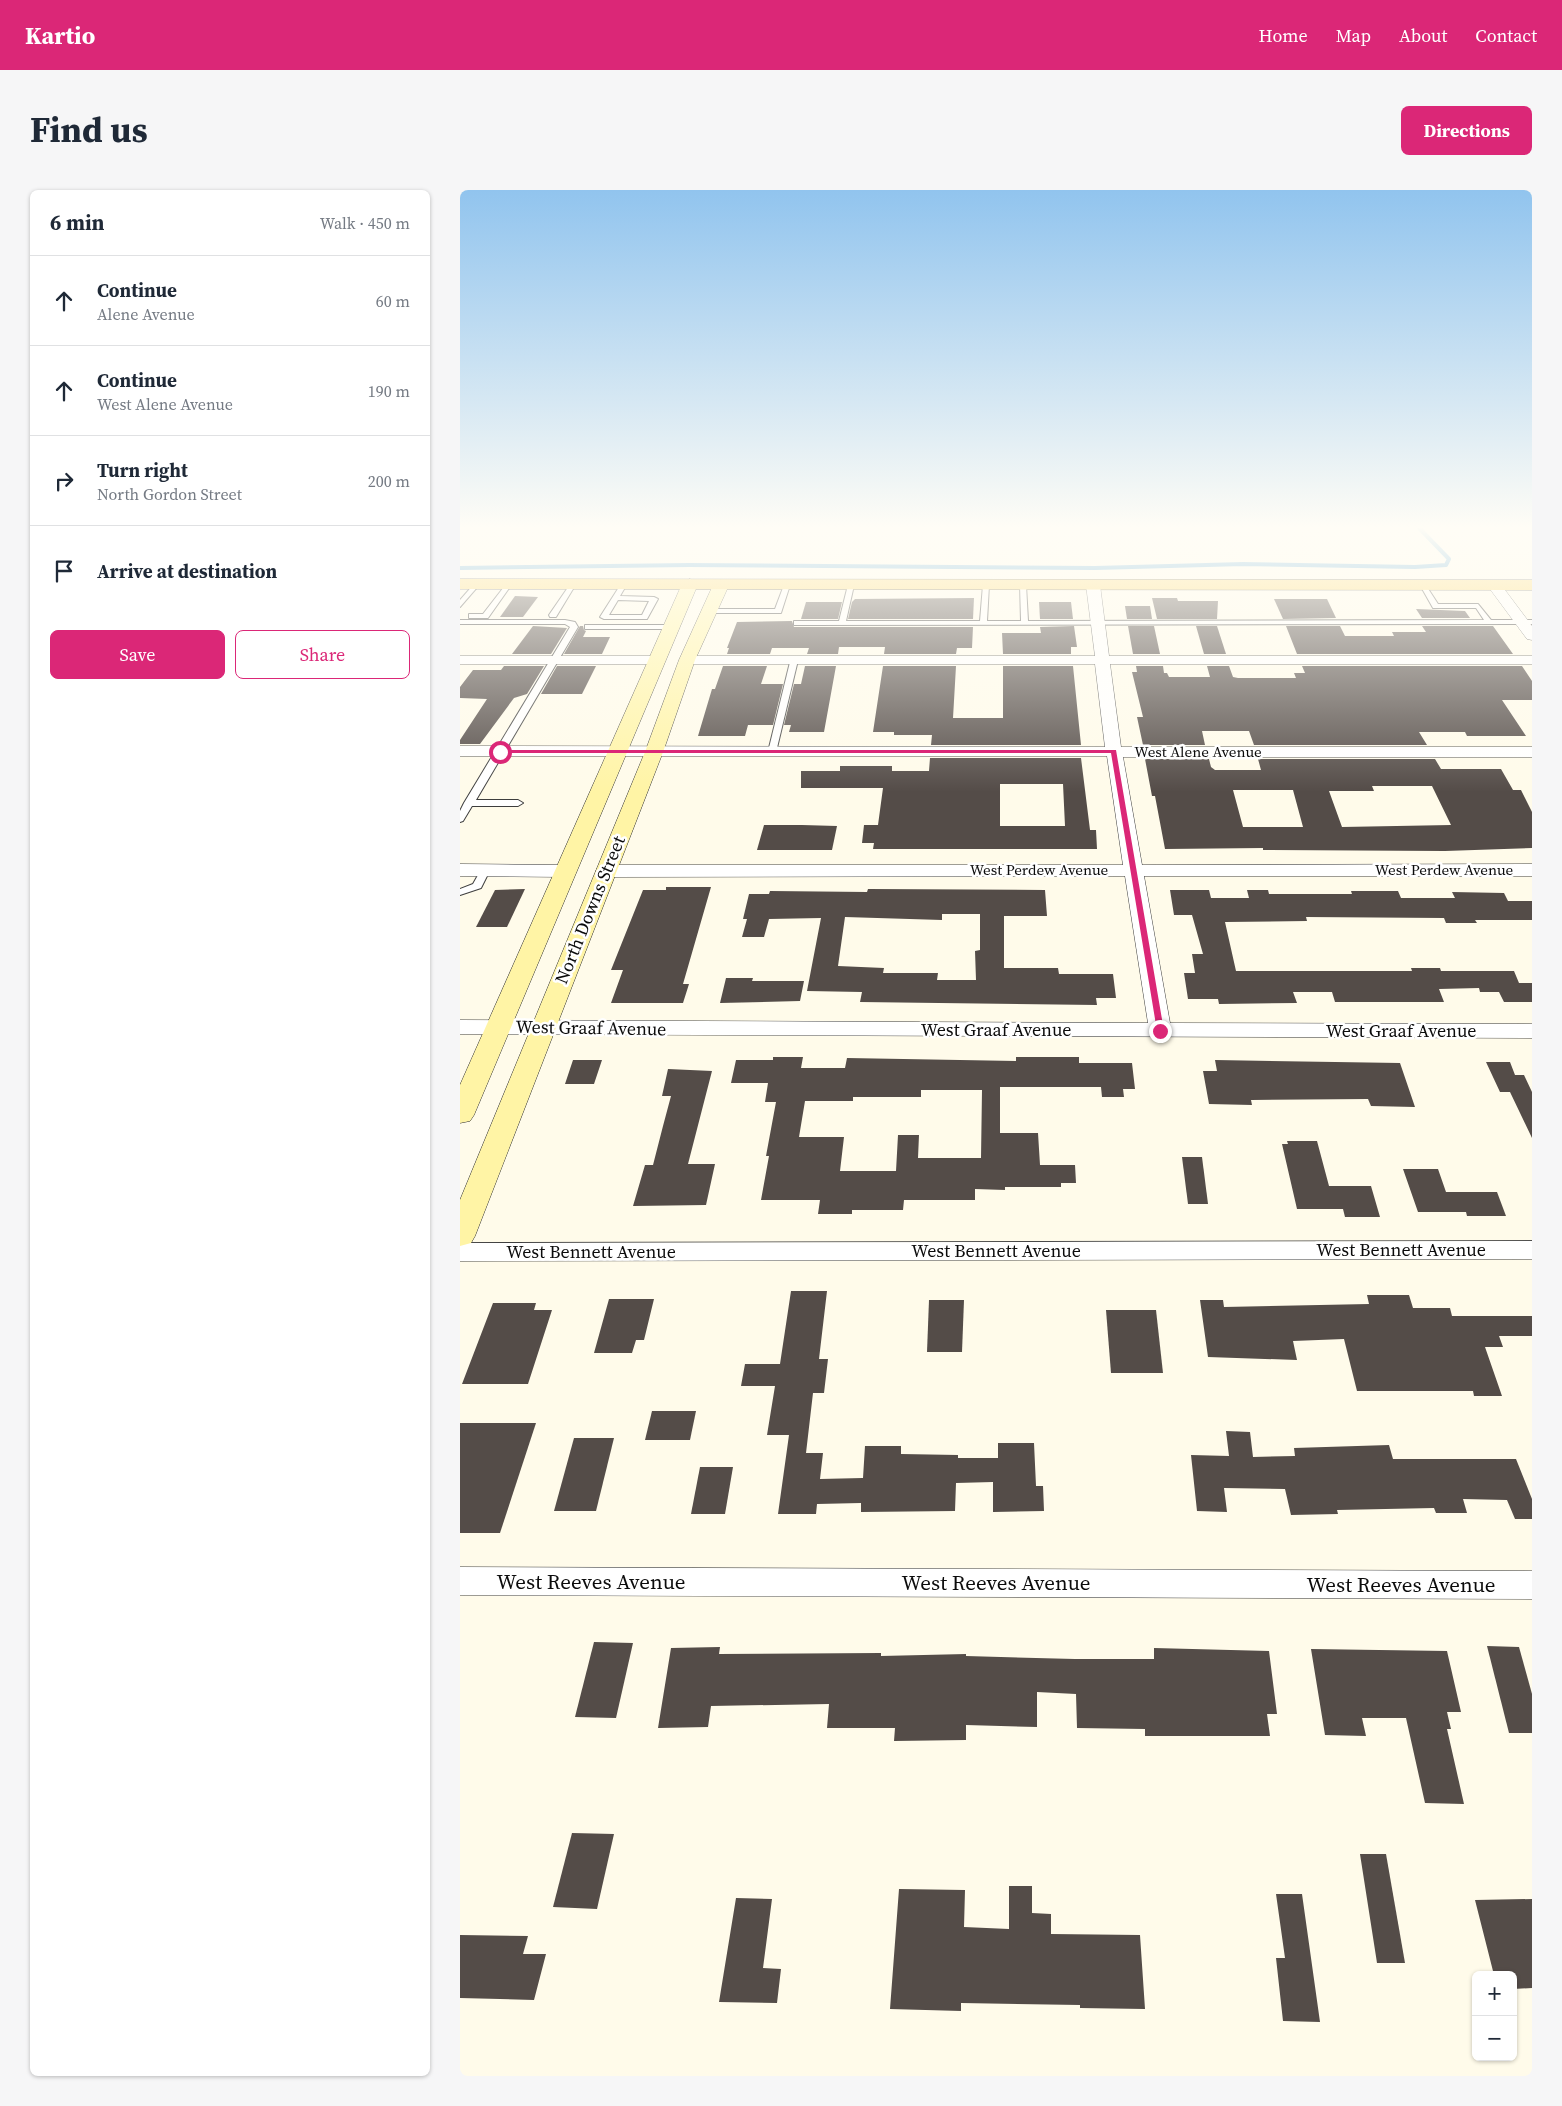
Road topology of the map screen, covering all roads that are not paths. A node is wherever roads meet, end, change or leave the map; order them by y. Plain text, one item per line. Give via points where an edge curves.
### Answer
1 (605, 616) edge
2 (645, 616) edge
3 (676, 616) edge
4 (706, 616) edge
5 (844, 616) edge
6 (984, 616) edge
7 (1025, 616) edge
8 (1098, 616) edge
9 (1485, 616) edge
10 (460, 622) edge
11 (797, 622) dead end
12 (1489, 622) junction
13 (1527, 622) edge
14 (842, 623) junction
15 (983, 623) junction
16 (1025, 623) junction
17 (1099, 623) junction
18 (588, 627) dead end
19 (671, 628) junction
20 (1532, 636) edge
21 (460, 660) edge
22 (555, 660) junction
23 (657, 660) junction
24 (687, 660) junction
25 (794, 660) junction
26 (1103, 660) junction
27 (1532, 660) edge
28 (460, 752) edge
29 (500, 752) junction
30 (619, 752) junction
31 (654, 752) junction
32 (772, 752) junction
33 (1114, 752) junction
34 (1532, 752) edge
35 (470, 803) junction
36 (518, 803) dead end
37 (460, 819) edge
38 (1132, 869) junction
39 (460, 870) edge
40 (485, 870) junction
41 (1532, 870) edge
42 (567, 871) junction
43 (605, 871) junction
44 (460, 892) edge
45 (460, 1027) edge
46 (499, 1027) junction
47 (544, 1028) junction
48 (1160, 1031) junction
49 (1532, 1031) edge
50 (460, 1115) edge
51 (460, 1236) edge
52 (1532, 1250) edge
53 (460, 1252) edge
54 (460, 1581) edge
55 (1532, 1586) edge

1 - 2 lane
3 - 19 street, North Downs Street
4 - 24 street, North Downs Street
5 - 14 lane
6 - 15 lane
7 - 16 lane
8 - 17 street
9 - 12 lane
10 - 22 lane via 572,624 574,627
11 - 14 lane
12 - 13 lane
12 - 17 lane
13 - 20 street
14 - 15 lane
15 - 16 lane
16 - 17 lane
17 - 26 street
18 - 19 lane
19 - 23 street, North Downs Street
21 - 22 street
22 - 23 street
22 - 29 lane
23 - 30 street, North Downs Street
24 - 25 street
24 - 31 street, North Downs Street
25 - 26 street
25 - 32 lane
26 - 27 street
26 - 33 street
28 - 29 street, West Alene Avenue
29 - 30 street, West Alene Avenue
29 - 35 lane
30 - 31 street, West Alene Avenue
30 - 42 street, North Downs Street
31 - 32 street, West Alene Avenue
31 - 43 street, North Downs Street
32 - 33 street, West Alene Avenue
33 - 34 street, West Alene Avenue
33 - 38 street
35 - 36 lane
35 - 37 lane
38 - 41 street, West Perdew Avenue
38 - 43 street, West Perdew Avenue
38 - 48 street
39 - 40 street
40 - 42 street
40 - 44 lane via 477,886
42 - 46 street, North Downs Street
43 - 47 street, North Downs Street
45 - 46 street, West Graaf Avenue
46 - 47 street, West Graaf Avenue
46 - 50 street, North Downs Street
47 - 48 street, West Graaf Avenue
47 - 51 street, North Downs Street
48 - 49 street, West Graaf Avenue
52 - 53 street, West Bennett Avenue
54 - 55 street, West Reeves Avenue

